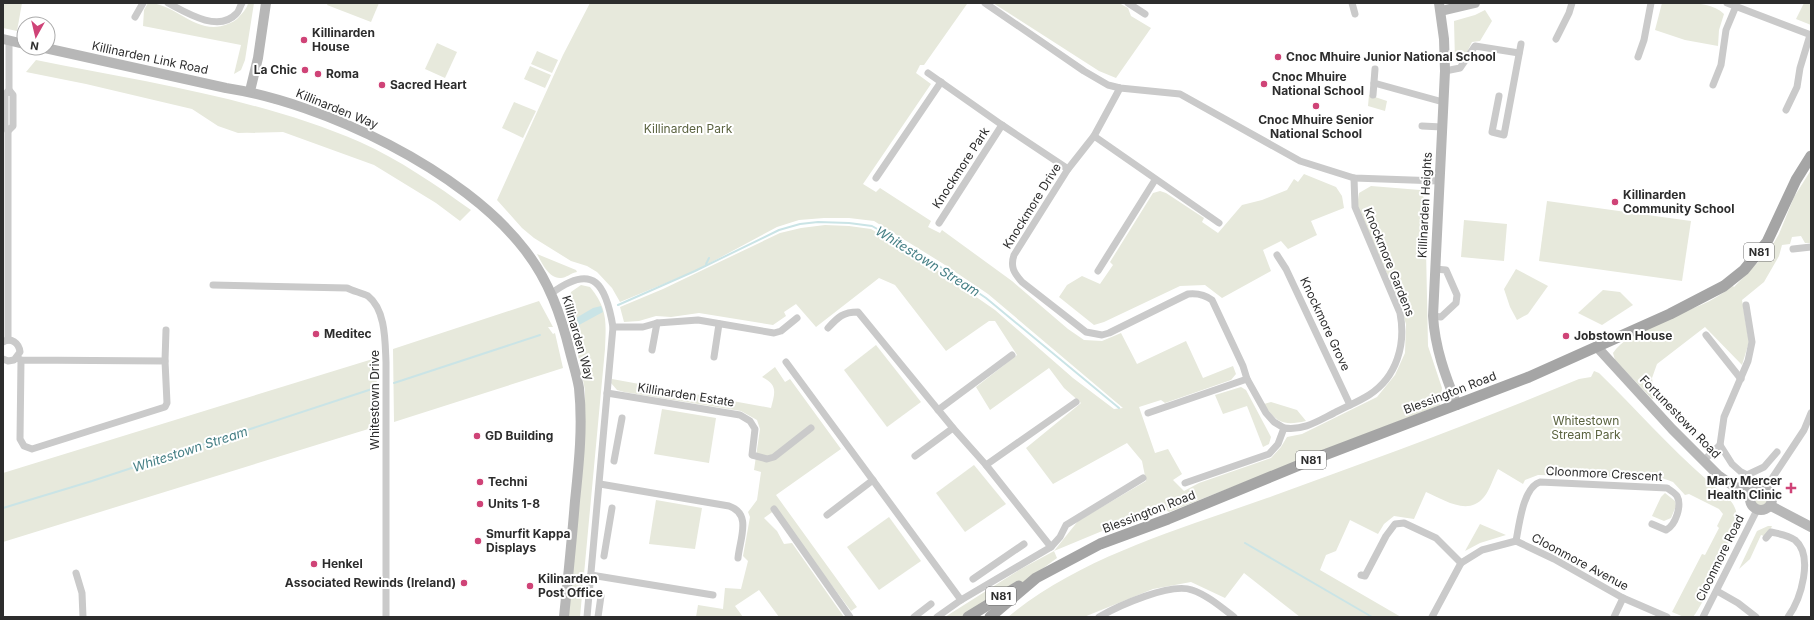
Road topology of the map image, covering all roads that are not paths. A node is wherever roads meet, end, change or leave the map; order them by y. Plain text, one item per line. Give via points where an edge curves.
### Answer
1 (143, 3) edge
2 (168, 3) edge
3 (242, 3) edge
4 (266, 3) edge
5 (985, 3) edge
6 (1128, 3) edge
7 (1352, 3) edge
8 (1474, 3) edge
9 (1572, 3) edge
10 (1651, 3) edge
11 (1727, 3) edge
12 (1736, 6) junction
13 (1440, 7) edge
14 (1145, 14) dead end
15 (1355, 14) dead end
16 (135, 17) dead end
17 (1811, 35) edge
18 (1556, 39) dead end
19 (6, 40) edge
20 (16, 42) edge
21 (1521, 44) dead end
22 (56, 50) edge
23 (1519, 53) junction
24 (1638, 57) dead end
25 (1375, 69) dead end
26 (1445, 71) junction
27 (928, 73) dead end
28 (941, 82) junction
29 (1374, 83) junction
30 (1713, 85) dead end
31 (1120, 88) junction
32 (250, 91) junction
33 (1373, 95) dead end
34 (1499, 96) dead end
35 (1443, 102) junction
36 (1786, 110) dead end
37 (1002, 125) junction
38 (1422, 126) dead end
39 (1442, 127) junction
40 (1094, 136) junction
41 (1811, 156) edge
42 (1068, 169) junction
43 (876, 178) dead end
44 (1354, 178) junction
45 (1156, 180) junction
46 (1440, 181) junction
47 (939, 222) dead end
48 (1219, 223) dead end
49 (1811, 247) edge
50 (1793, 249) dead end
51 (1277, 255) dead end
52 (1435, 269) junction
53 (1098, 271) dead end
54 (213, 285) dead end
55 (552, 293) junction
56 (1746, 305) dead end
57 (1433, 316) junction
58 (797, 318) dead end
59 (657, 323) junction
60 (719, 324) junction
61 (613, 327) junction
62 (828, 328) dead end
63 (166, 330) dead end
64 (1706, 335) dead end
65 (5, 341) edge
66 (1596, 347) junction
67 (652, 350) dead end
68 (1012, 355) dead end
69 (714, 357) dead end
70 (3, 358) edge
71 (19, 359) junction
72 (165, 361) junction
73 (786, 362) dead end
74 (1247, 379) junction
75 (1740, 379) junction
76 (607, 393) junction
77 (1076, 402) dead end
78 (1457, 404) junction
79 (1350, 405) junction
80 (938, 410) junction
81 (1148, 413) dead end
82 (1811, 413) edge
83 (622, 418) dead end
84 (811, 428) dead end
85 (953, 428) junction
86 (1284, 428) junction
87 (1808, 431) edge
88 (603, 445) junction
89 (1720, 445) junction
90 (617, 447) junction
91 (1777, 452) dead end
92 (915, 456) dead end
93 (614, 461) dead end
94 (1703, 461) junction
95 (986, 465) junction
96 (1143, 478) dead end
97 (873, 480) junction
98 (1185, 483) dead end
99 (600, 484) junction
100 (1765, 489) junction
101 (1752, 494) junction
102 (1771, 506) junction
103 (612, 508) dead end
104 (774, 509) dead end
105 (1756, 510) junction
106 (827, 514) dead end
107 (1652, 524) dead end
108 (1811, 527) edge
109 (594, 536) junction
110 (607, 538) junction
111 (1766, 538) dead end
112 (1516, 541) junction
113 (1024, 544) dead end
114 (1051, 547) junction
115 (604, 556) dead end
116 (738, 558) dead end
117 (998, 563) junction
118 (1461, 563) junction
119 (76, 573) dead end
120 (1004, 574) junction
121 (591, 575) junction
122 (1361, 575) dead end
123 (1036, 578) junction
124 (973, 579) dead end
125 (1717, 591) junction
126 (714, 595) dead end
127 (601, 596) dead end
128 (1623, 598) junction
129 (961, 600) junction
130 (931, 604) dead end
131 (83, 617) edge
132 (386, 617) edge
133 (564, 617) edge
134 (587, 617) edge
135 (598, 617) edge
136 (850, 617) edge
137 (914, 617) edge
138 (937, 617) edge
139 (968, 617) edge
140 (990, 617) edge
141 (1099, 617) edge
142 (1234, 617) edge
143 (1432, 617) edge
144 (1614, 617) edge
145 (1667, 617) edge
146 (1703, 617) edge
147 (1756, 617) edge
148 (1788, 617) edge

1 - 16 street
2 - 3 street via 199,19 214,21 227,20 236,14
4 - 32 street
5 - 31 street via 1084,71 1108,85
6 - 14 street
7 - 15 street
8 - 13 street
9 - 18 street
10 - 24 street
11 - 12 street
12 - 17 street
12 - 30 street via 1726,30 1721,64
13 - 26 street, Killinarden Heights
17 - 36 street via 1800,68 1797,87
19 - 20 street
19 - 65 street via 9,90 13,95 13,126 8,131
21 - 23 street
22 - 32 street, Killinarden Link Road
23 - 26 street via 1475,46 1460,68
23 - 34 street via 1504,135 1492,132
25 - 29 street
26 - 35 street, Killinarden Heights
27 - 28 street, Knockmore Park
28 - 37 street, Knockmore Park
28 - 43 street
29 - 33 street
29 - 35 street
31 - 40 street, Knockmore Drive
31 - 44 street via 1180,94 1300,161
32 - 55 street, Killinarden Way via 306,108 356,128 437,172 478,202 516,239 532,259
35 - 39 street, Killinarden Heights
37 - 42 street, Knockmore Park
37 - 47 street, Knockmore Park
38 - 39 street
39 - 46 street, Killinarden Heights
40 - 42 street, Knockmore Drive
40 - 45 street
41 - 66 main road, Blessington Road / N81 via 1796,180 1767,242 1744,270 1724,286
42 - 74 street, Knockmore Drive via 1014,255 1014,274 1086,332 1102,335 1188,294 1207,296 1212,300
44 - 46 street
44 - 79 street, Knockmore Gardens via 1355,207 1400,314 1402,339 1400,351 1388,378 1369,395
45 - 48 street
45 - 53 street
46 - 52 street, Killinarden Heights
49 - 50 street
51 - 79 street, Knockmore Grove
52 - 57 street, Killinarden Heights
52 - 57 street via 1446,270 1457,295 1456,303 1441,317
54 - 132 street, Whitestown Drive via 347,288 367,296 375,304 385,334 386,362
55 - 61 street via 571,281 592,280 599,283 607,299
55 - 133 street, Killinarden Way via 571,356 581,411 581,438
56 - 75 street via 1752,342 1748,362
57 - 78 street, Killinarden Heights via 1434,338 1439,357
58 - 60 street via 781,331 774,333
59 - 60 street via 698,320
59 - 61 street via 643,327
59 - 67 street
60 - 69 street
61 - 76 street
62 - 80 street via 839,316 848,312 858,312
63 - 72 street
64 - 75 street
65 - 71 street via 14,341 18,346
66 - 78 main road, Blessington Road / N81 via 1529,377
66 - 94 street, Fortunestown Road
68 - 80 street
70 - 71 street via 11,361
71 - 72 street
71 - 72 street via 20,440 24,446 32,449 165,407
73 - 97 street
74 - 81 street
74 - 86 street via 1270,418
75 - 89 street via 1724,417
76 - 84 street, Killinarden Estate via 740,415 750,421 755,429 752,455 767,459 774,457
76 - 88 street
77 - 95 street
78 - 123 main road, Blessington Road / N81 via 1100,544
79 - 86 street, Knockmore Gardens via 1311,425 1294,429
80 - 85 street
82 - 87 street
83 - 90 street
85 - 92 street
85 - 95 street
86 - 98 street via 1278,444 1268,454
87 - 100 street
88 - 90 street
88 - 99 street
89 - 91 street via 1732,464 1747,475 1764,468
89 - 94 street
90 - 93 street
94 - 101 street, Fortunestown Road via 1732,485
95 - 114 street
96 - 114 street via 1066,525
97 - 106 street
97 - 129 street
99 - 109 street
99 - 116 street via 737,509 743,519
100 - 101 street via 1759,488
100 - 102 street via 1772,496
101 - 105 street via 1751,503
102 - 105 street via 1763,511
102 - 108 street
103 - 110 street
104 - 136 street
105 - 125 street, Cloonmore Road
107 - 112 street, Cloonmore Crescent via 1666,530 1673,523 1680,504 1676,495 1667,488 1540,482 1532,487 1526,496
109 - 110 street
109 - 121 street
110 - 115 street
111 - 148 street via 1771,532 1796,540 1806,558 1804,589
112 - 118 street, Cloonmore Avenue via 1482,550
112 - 128 street, Cloonmore Avenue
113 - 117 street
114 - 120 street
117 - 120 street
117 - 124 street
118 - 122 street via 1436,538 1404,523 1395,524 1365,576
118 - 143 street
119 - 131 street via 82,593
120 - 129 street
121 - 126 street
121 - 134 street
123 - 139 main road, Blessington Road / N81 via 1001,595
123 - 140 main road, Blessington Road / N81
125 - 146 street, Cloonmore Road
125 - 147 street
127 - 135 street
128 - 144 street
128 - 145 street, Cloonmore Avenue
129 - 138 street
130 - 137 street
141 - 142 street via 1164,591 1179,589 1192,590

